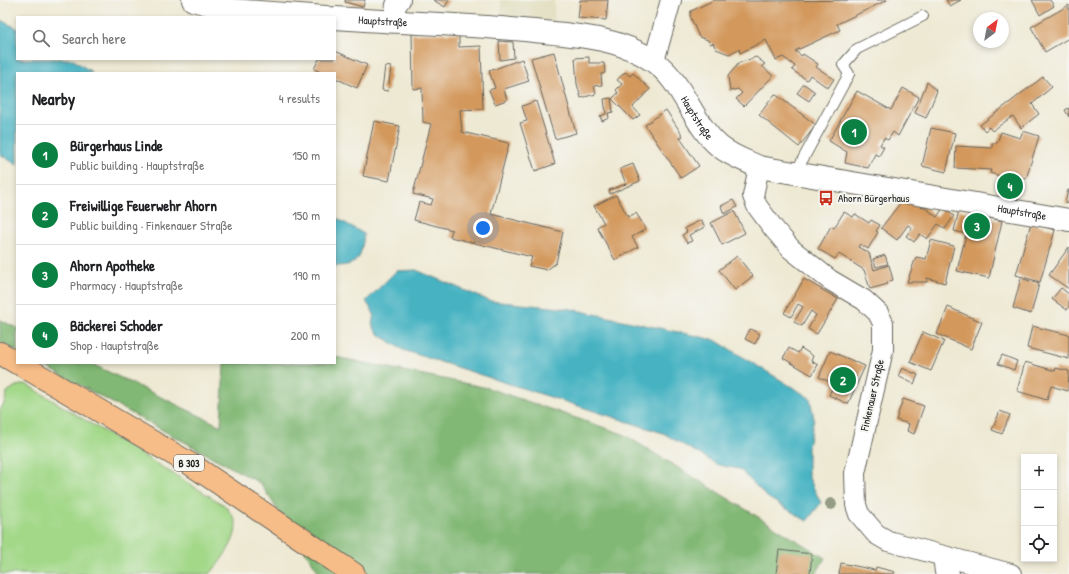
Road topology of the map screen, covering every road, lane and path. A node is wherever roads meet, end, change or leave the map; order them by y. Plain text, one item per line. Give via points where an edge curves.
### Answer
1 (193, 0) edge
2 (400, 0) edge
3 (670, 0) edge
4 (312, 16) edge
5 (923, 16) dead end
6 (336, 18) edge
7 (393, 22) junction
8 (654, 61) junction
9 (760, 166) junction
10 (796, 172) junction
11 (1069, 220) edge
12 (0, 353) edge
13 (16, 362) edge
14 (19, 364) edge
15 (946, 565) edge
16 (354, 574) edge
17 (1011, 574) edge

1 - 4 street via 231,10
2 - 7 street via 396,5
3 - 8 street
5 - 10 lane via 857,48 843,64 849,74
6 - 7 street, Hauptstraße
7 - 8 street, Hauptstraße via 486,26 568,35 612,42
8 - 9 street, Hauptstraße via 680,89 706,131 720,146 735,156
9 - 10 street, Hauptstraße
9 - 15 street, Finkenauer Straße via 753,196 774,230 792,249 825,276 864,300 878,313 883,322 883,350 855,473 856,505 859,514 876,534
10 - 11 street, Hauptstraße
12 - 13 main road, B 303
14 - 16 main road, B 303 via 192,465
15 - 17 street, Finkenauer Straße

